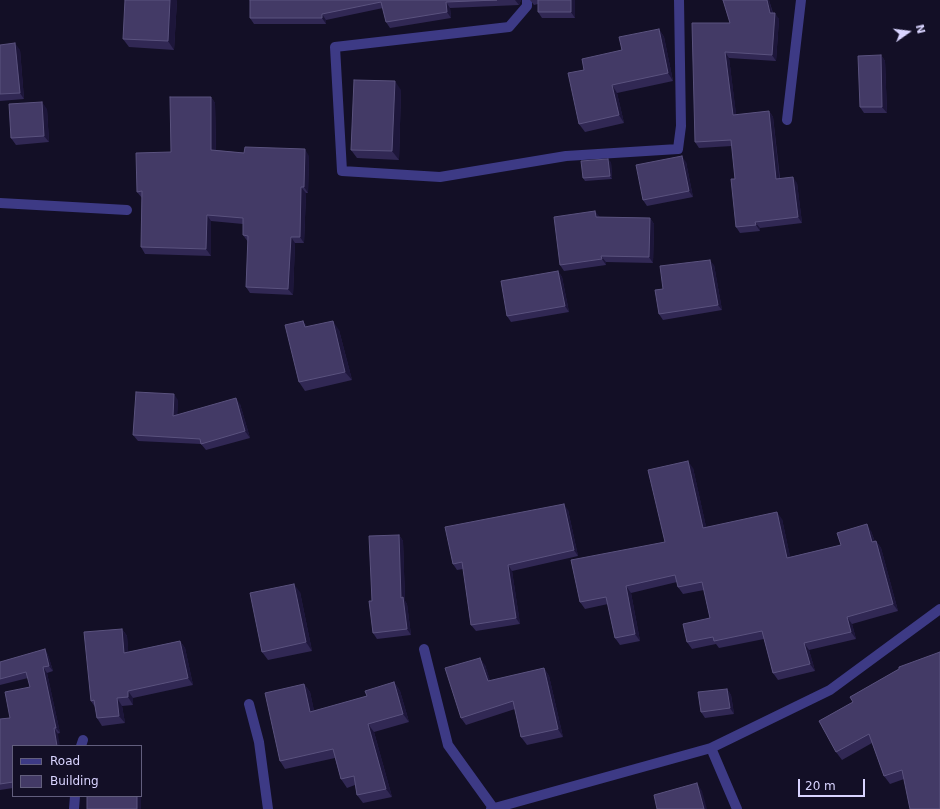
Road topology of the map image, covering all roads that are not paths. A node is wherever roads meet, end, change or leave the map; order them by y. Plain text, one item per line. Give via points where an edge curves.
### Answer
1 (527, 0) edge
2 (679, 0) edge
3 (801, 0) edge
4 (787, 120) dead end
5 (0, 203) edge
6 (127, 210) dead end
7 (940, 609) edge
8 (424, 649) dead end
9 (249, 704) dead end
10 (711, 748) junction
11 (75, 797) edge
12 (74, 809) edge
13 (268, 809) edge
14 (493, 809) edge
15 (738, 809) edge

1 - 2 street via 527,6 509,27 335,47 342,171 440,177 566,156 678,149
3 - 4 street
5 - 6 street
7 - 10 street via 830,690
8 - 14 street via 448,746
9 - 13 street via 259,742
10 - 14 street
10 - 15 street
11 - 12 street

